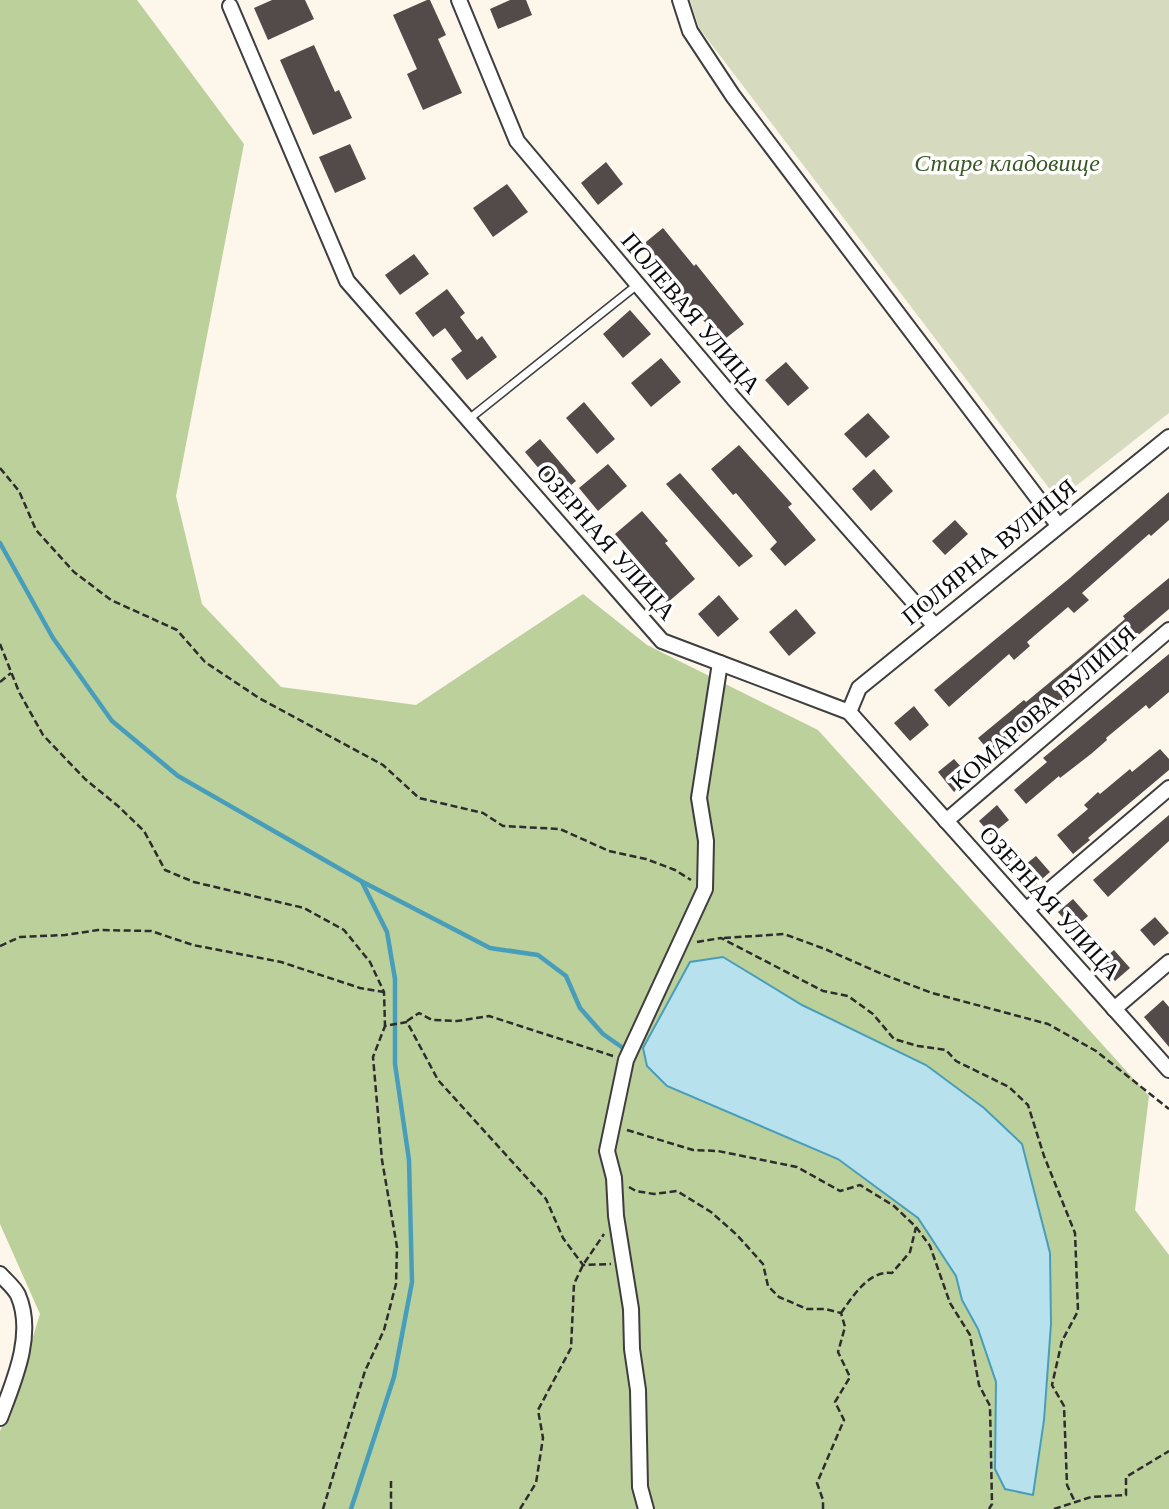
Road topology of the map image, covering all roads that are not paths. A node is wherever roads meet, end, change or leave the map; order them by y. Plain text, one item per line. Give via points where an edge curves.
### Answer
1 (459, 0) edge
2 (680, 0) edge
3 (230, 6) dead end
4 (638, 284) junction
5 (468, 419) junction
6 (1169, 437) edge
7 (1058, 525) junction
8 (934, 625) junction
9 (1169, 630) edge
10 (720, 663) junction
11 (849, 712) junction
12 (1169, 788) edge
13 (946, 821) junction
14 (1026, 910) junction
15 (1169, 962) edge
16 (1114, 1009) junction
17 (1169, 1070) edge
18 (0, 1274) edge
19 (0, 1418) edge
20 (646, 1509) edge

1 - 4 street, ПОЛЕВАЯ УЛИЦА via 517,141
2 - 7 street via 690,32 733,96
3 - 5 street, ОЗЕРНАЯ УЛИЦА via 347,281
4 - 5 lane
4 - 8 street, ПОЛЕВАЯ УЛИЦА
5 - 10 street, ОЗЕРНАЯ УЛИЦА via 662,640
6 - 7 street, ПОЛЯРНА ВУЛИЦЯ
7 - 8 street, ПОЛЯРНА ВУЛИЦЯ
8 - 11 street, ПОЛЯРНА ВУЛИЦЯ via 859,688
9 - 13 street, КОМАРОВА ВУЛИЦЯ
10 - 11 street, ОЗЕРНАЯ УЛИЦА
10 - 20 street via 699,799 706,841 705,889 626,1060 607,1151 631,1309 640,1487
11 - 13 street, ОЗЕРНАЯ УЛИЦА
12 - 14 street
13 - 14 street, ОЗЕРНАЯ УЛИЦА
14 - 16 street, ОЗЕРНАЯ УЛИЦА
15 - 16 street
16 - 17 street, ОЗЕРНАЯ УЛИЦА
18 - 19 street via 16,1292 25,1315 15,1379

